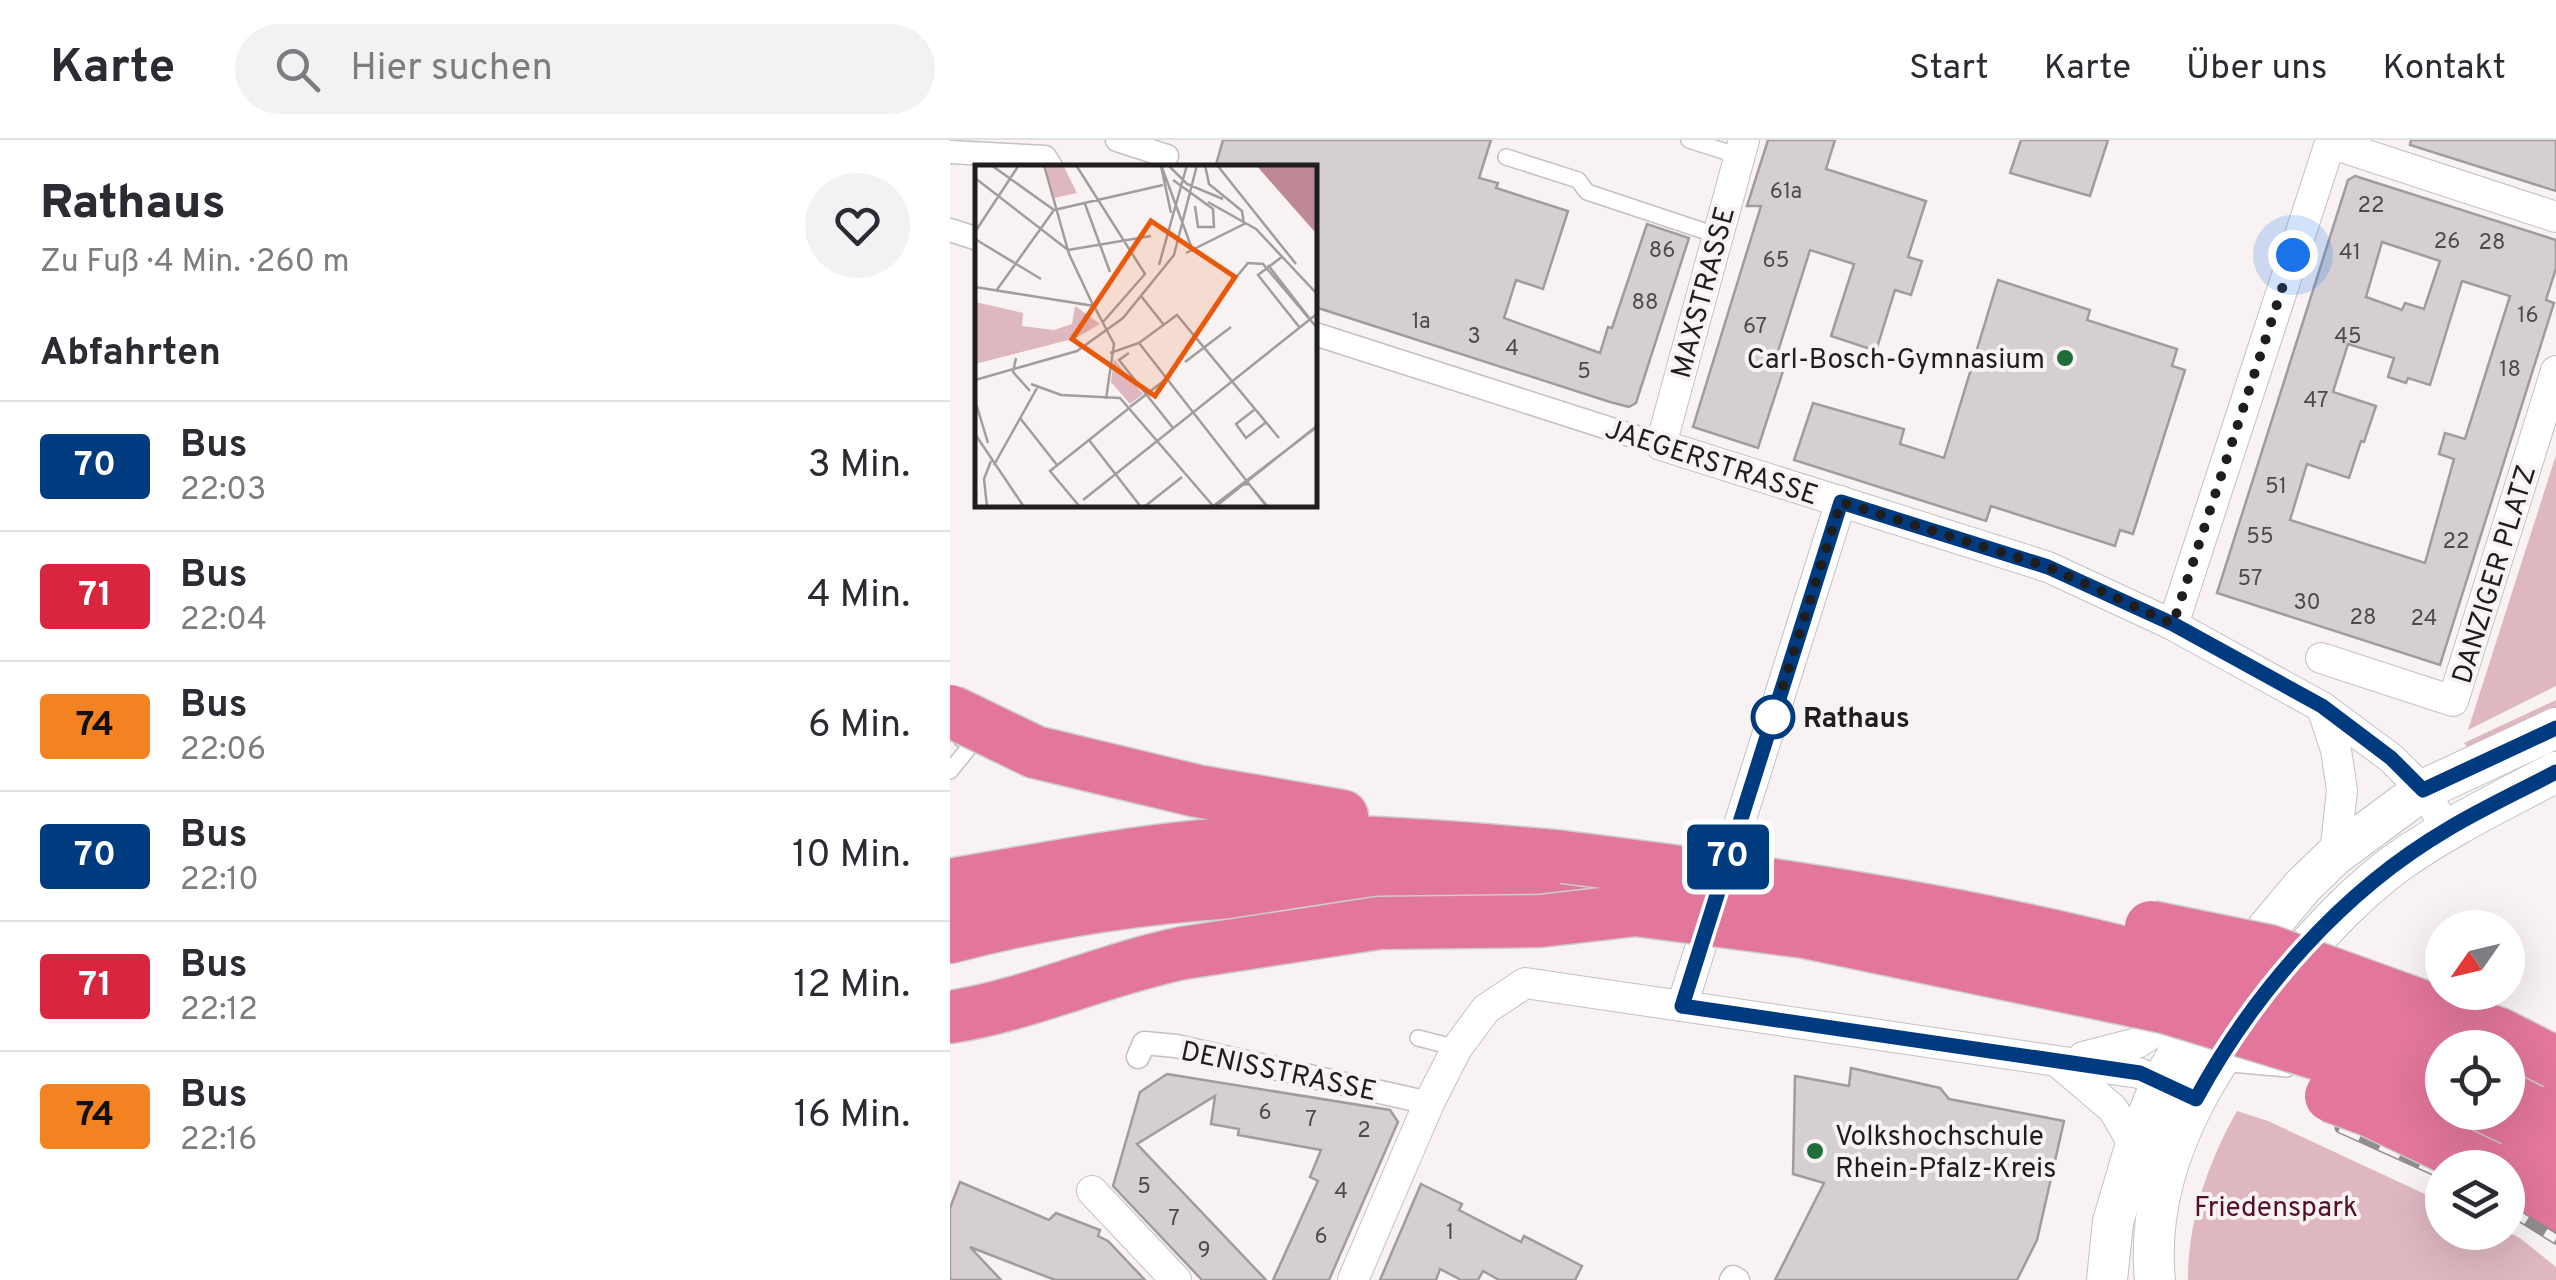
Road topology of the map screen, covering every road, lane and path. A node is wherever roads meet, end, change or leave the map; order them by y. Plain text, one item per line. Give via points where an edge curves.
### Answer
1 (1117, 140) edge
2 (1689, 140) edge
3 (2330, 142) edge
4 (1014, 148) edge
5 (1742, 148) edge
6 (950, 152) edge
7 (1167, 154) edge
8 (1506, 156) dead end
9 (1050, 165) edge
10 (2556, 216) edge
11 (950, 230) edge
12 (1716, 234) junction
13 (975, 238) edge
14 (1318, 335) edge
15 (2556, 372) edge
16 (1661, 445) junction
17 (1841, 502) junction
18 (2173, 624) junction
19 (2321, 658) dead end
20 (2322, 706) junction
21 (950, 711) edge
22 (2556, 728) edge
23 (950, 734) edge
24 (1035, 752) junction
25 (950, 770) edge
26 (2556, 772) edge
27 (2423, 790) junction
28 (2447, 829) junction
29 (2336, 854) junction
30 (1562, 858) junction
31 (950, 886) edge
32 (1898, 903) junction
33 (1636, 910) junction
34 (950, 937) edge
35 (2018, 975) junction
36 (2213, 994) junction
37 (1682, 1006) junction
38 (962, 1021) edge
39 (1418, 1038) dead end
40 (1456, 1048) junction
41 (2425, 1050) edge
42 (1138, 1057) dead end
43 (2056, 1062) junction
44 (2216, 1062) junction
45 (2556, 1063) edge
46 (2298, 1070) dead end
47 (2333, 1076) dead end
48 (2378, 1081) dead end
49 (2179, 1091) junction
50 (2425, 1095) edge
51 (2525, 1096) edge
52 (1429, 1103) junction
53 (2556, 1113) edge
54 (2497, 1130) edge
55 (2135, 1146) junction
56 (2452, 1150) edge
57 (2556, 1162) edge
58 (2525, 1189) edge
59 (1092, 1191) dead end
60 (2556, 1208) edge
61 (1176, 1280) edge
62 (1353, 1280) edge
63 (2107, 1280) edge
64 (2155, 1280) edge

1 - 7 street
2 - 5 lane
3 - 10 street
3 - 18 street
4 - 6 street
4 - 9 street via 1045,156
5 - 12 street, MAXSTRASSE
8 - 12 lane via 1578,180 1587,192
11 - 13 street
12 - 16 street, MAXSTRASSE
14 - 16 street, JAEGERSTRASSE
15 - 19 street, DANZIGER PLATZ via 2452,701
16 - 17 street, JAEGERSTRASSE
17 - 18 street, JAEGERSTRASSE via 2048,567
17 - 37 street
18 - 20 street, JAEGERSTRASSE
20 - 27 street, JAEGERSTRASSE
20 - 29 street via 2342,790
21 - 24 highway, bridge
22 - 27 street
23 - 24 highway, bridge
23 - 25 lane via 972,744
24 - 30 highway via 1307,813 1531,841
26 - 28 street
27 - 28 street, JAEGERSTRASSE
27 - 29 street
28 - 44 street via 2335,915 2250,1012
29 - 36 street
30 - 31 highway via 1320,842 1242,844
30 - 32 highway, bridge
32 - 41 highway, bridge via 2261,990
32 - 45 highway, bridge via 1936,884 2269,951 2499,1034
33 - 34 highway, bridge via 1489,894 1254,890 1132,900
33 - 35 highway, bridge via 1805,932
33 - 38 highway, bridge via 1540,922 1378,922 1309,932 1142,961
35 - 50 highway, bridge via 2252,1032
35 - 56 highway, bridge via 2116,1023 2369,1110
36 - 43 street via 2138,1043
36 - 49 street
37 - 40 street via 1525,982 1486,1009
37 - 43 street
39 - 40 lane
40 - 52 street
42 - 52 street, DENISSTRASSE via 1144,1043 1176,1046
43 - 49 street via 2140,1073
43 - 55 street via 2113,1109
44 - 46 lane
44 - 49 street
47 - 48 lane
49 - 55 street
49 - 64 street via 2154,1222
51 - 53 highway
52 - 62 street
54 - 57 highway
55 - 63 street via 2114,1222
58 - 60 highway
59 - 61 street

